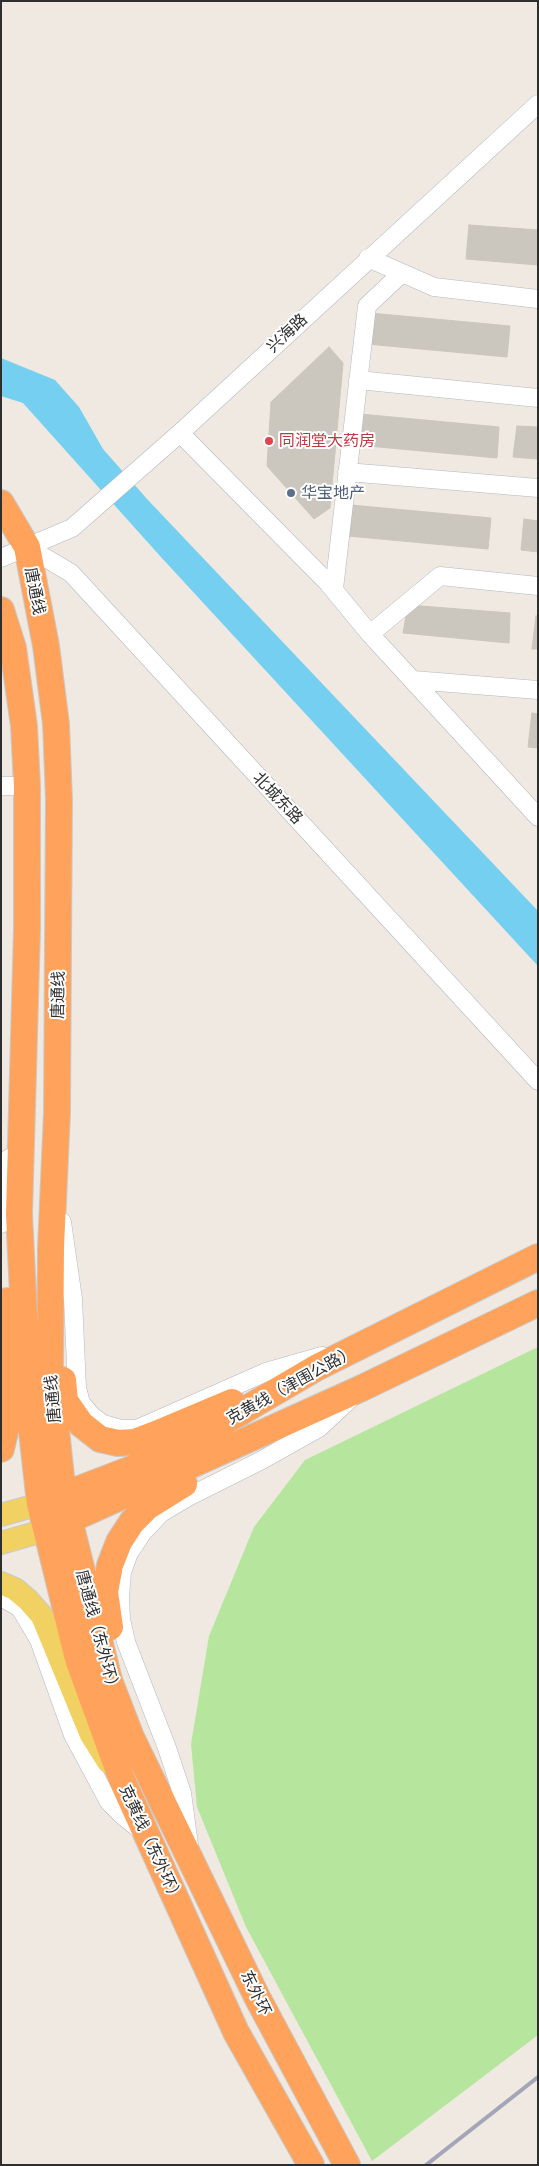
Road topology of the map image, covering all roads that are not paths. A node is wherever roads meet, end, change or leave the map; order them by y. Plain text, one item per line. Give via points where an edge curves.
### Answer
1 (538, 104) edge
2 (368, 258) junction
3 (402, 273) junction
4 (538, 299) edge
5 (358, 380) junction
6 (538, 398) edge
7 (180, 433) junction
8 (348, 472) junction
9 (538, 488) edge
10 (1, 503) edge
11 (27, 547) junction
12 (1, 558) edge
13 (538, 586) edge
14 (334, 589) junction
15 (1, 610) edge
16 (370, 634) junction
17 (413, 680) junction
18 (538, 690) edge
19 (1, 786) edge
20 (27, 786) junction
21 (538, 817) edge
22 (538, 1081) edge
23 (57, 1112) junction
24 (10, 1219) edge
25 (51, 1247) junction
26 (538, 1257) edge
27 (538, 1303) edge
28 (370, 1342) junction
29 (316, 1368) junction
30 (362, 1388) junction
31 (305, 1414) junction
32 (1, 1449) edge
33 (52, 1500) junction
34 (1, 1515) edge
35 (58, 1525) junction
36 (1, 1543) edge
37 (1, 1582) edge
38 (1, 1597) edge
39 (122, 1780) junction
40 (171, 1818) junction
41 (148, 1836) junction
42 (190, 1855) junction
43 (311, 2165) edge
44 (347, 2165) edge

1 - 2 street, 兴海路
2 - 3 street
2 - 7 street, 兴海路
3 - 4 street via 434,287
3 - 5 street via 367,306
5 - 6 street
5 - 8 street
7 - 11 street, 兴海路 via 72,528
7 - 14 street
8 - 9 street
8 - 14 street
10 - 11 highway, 唐通线
11 - 12 street
11 - 22 street, 北城东路 via 71,573
11 - 23 highway, 唐通线 via 46,646 56,724 59,800
13 - 16 street via 440,576
14 - 16 street
15 - 20 highway, 唐通线 via 13,648 24,726
16 - 17 street
17 - 18 street
17 - 21 street
19 - 20 street
20 - 24 highway, 唐通线 via 22,1117
23 - 25 highway, 唐通线
23 - 28 street via 77,1388 81,1403 92,1416 103,1424 137,1429 266,1372
24 - 32 highway via 6,1320 7,1424
24 - 33 highway, 唐通线 via 28,1396
25 - 29 highway via 59,1295 65,1401 81,1424 100,1439 135,1442
25 - 33 highway, 唐通线
26 - 28 highway, 克黄线（津围公路）
27 - 30 highway, 克黄线（津围公路）
28 - 29 highway, 克黄线（津围公路）
29 - 33 highway, 克黄线（津围公路） via 200,1436 142,1465
30 - 31 highway, 克黄线（津围公路）
30 - 42 street via 319,1428 162,1513 143,1532 124,1566 120,1597 126,1642 182,1793
31 - 35 highway, 克黄线（津围公路）
31 - 40 highway via 147,1508 132,1522 119,1542 110,1565 106,1592 108,1617 118,1660
33 - 34 main road
33 - 35 highway, 克黄线（东外环）
35 - 36 main road
35 - 39 highway, 克黄线（东外环） via 78,1660
35 - 40 highway, 唐通线（东外环） via 109,1680 131,1736
37 - 39 main road via 15,1589 42,1616 91,1735
38 - 41 street via 20,1608 40,1640 73,1735 109,1802
39 - 41 highway, 克黄线（东外环）
40 - 42 highway, 东外环
41 - 43 highway, 克黄线（东外环） via 236,2032
42 - 44 highway, 东外环 via 257,1997

